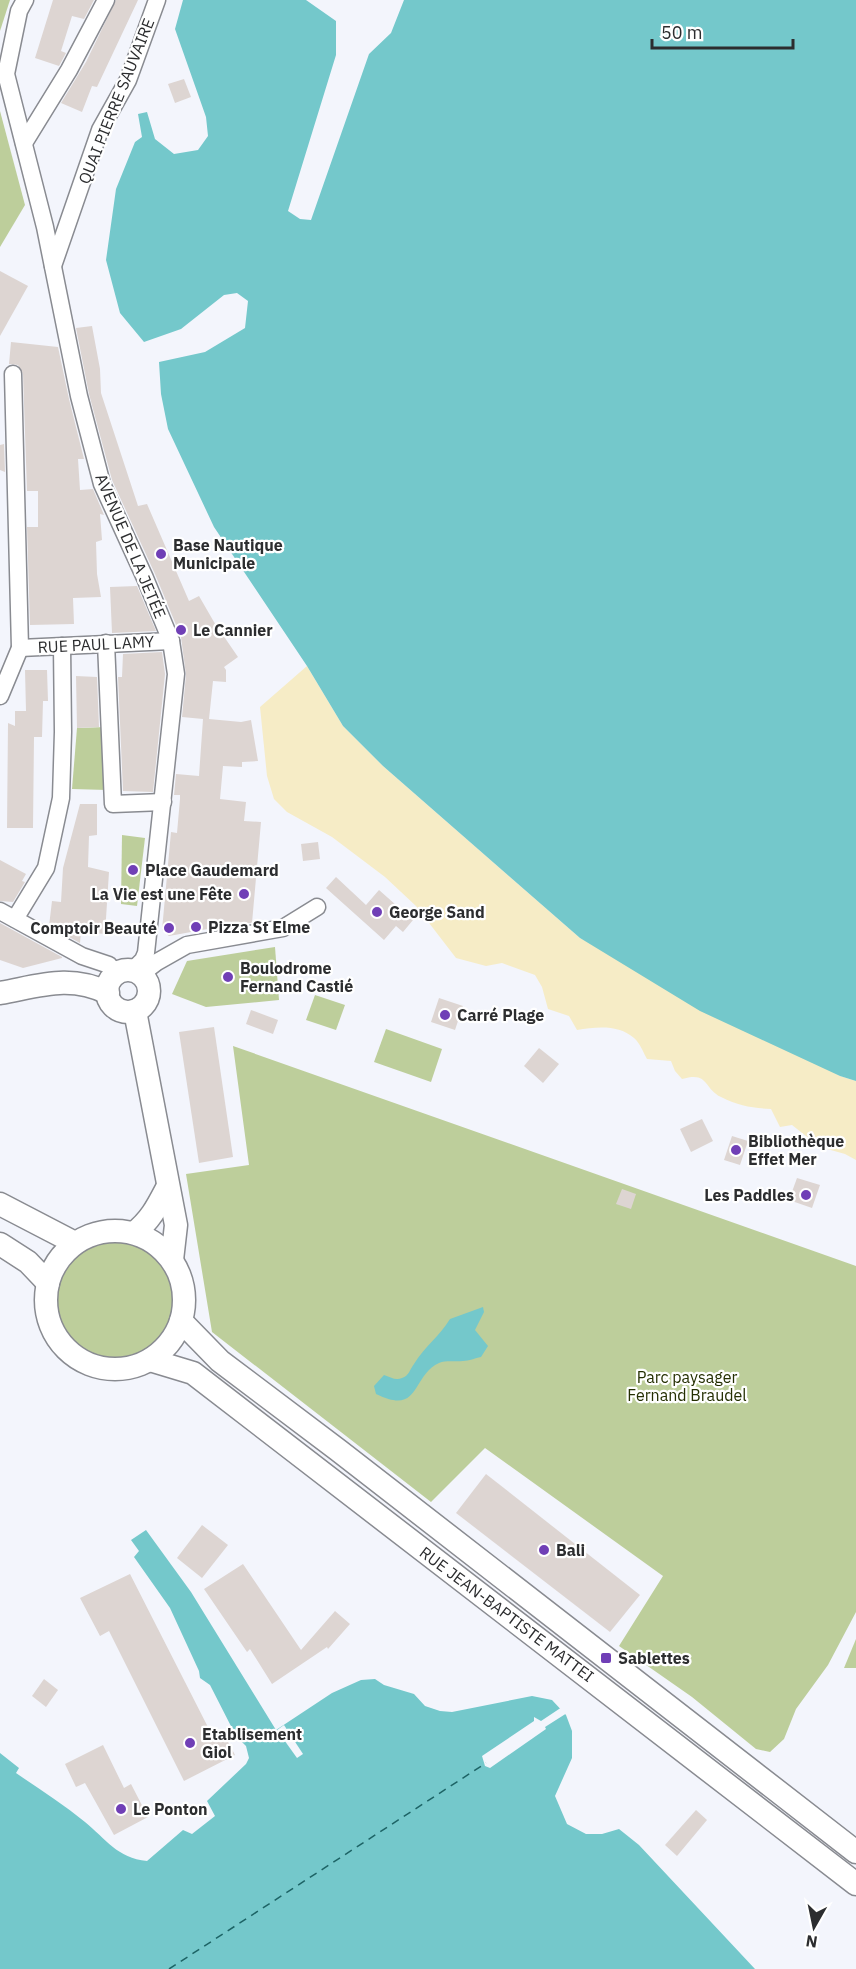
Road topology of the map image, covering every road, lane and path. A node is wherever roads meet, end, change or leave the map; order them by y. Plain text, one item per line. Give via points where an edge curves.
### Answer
1 (25, 0) edge
2 (106, 0) edge
3 (157, 0) edge
4 (24, 143) junction
5 (52, 269) junction
6 (13, 374) dead end
7 (171, 641) junction
8 (106, 643) junction
9 (62, 646) junction
10 (20, 648) junction
11 (0, 696) edge
12 (163, 802) junction
13 (317, 907) dead end
14 (0, 911) edge
15 (15, 919) junction
16 (72, 950) junction
17 (124, 979) junction
18 (83, 983) junction
19 (0, 993) edge
20 (135, 1011) junction
21 (168, 1186) junction
22 (0, 1204) edge
23 (134, 1233) junction
24 (75, 1243) junction
25 (0, 1244) edge
26 (172, 1260) junction
27 (48, 1283) junction
28 (181, 1321) junction
29 (150, 1360) junction
30 (856, 1852) edge
31 (856, 1884) edge

1 - 4 street, AVENUE DE LA JETÉE via 6,74
2 - 4 street
3 - 5 street, QUAI PIERRE SAUVAIRE via 128,80 100,130
4 - 5 street, AVENUE DE LA JETÉE
5 - 7 street, AVENUE DE LA JETÉE via 102,484
6 - 10 street
7 - 8 street, RUE PAUL LAMY
7 - 12 street, AVENUE DE LA JETÉE via 176,674
8 - 9 street, RUE PAUL LAMY
8 - 12 street via 113,804
9 - 10 street, RUE PAUL LAMY
9 - 15 street via 61,798 46,868
10 - 11 street
12 - 17 street, AVENUE DE LA JETÉE via 146,953
13 - 17 street via 283,928 187,945
14 - 15 street
15 - 16 street
16 - 17 street via 109,965
16 - 18 street
17 - 18 main road
17 - 20 main road via 112,1004 122,1011
17 - 20 main road via 147,984 149,995
18 - 19 main road via 67,981
20 - 21 main road
21 - 23 main road via 154,1213
21 - 26 main road via 176,1225
22 - 24 main road
23 - 24 main road via 114,1230
23 - 26 main road via 155,1243
24 - 27 main road via 58,1261
25 - 27 main road via 28,1262
26 - 28 main road via 182,1279
27 - 29 main road via 47,1313 59,1341 69,1352 110,1369
28 - 29 main road via 163,1350
28 - 30 main road, RUE JEAN-BAPTISTE MATTEI via 220,1361
29 - 31 main road, RUE JEAN-BAPTISTE MATTEI via 193,1373

